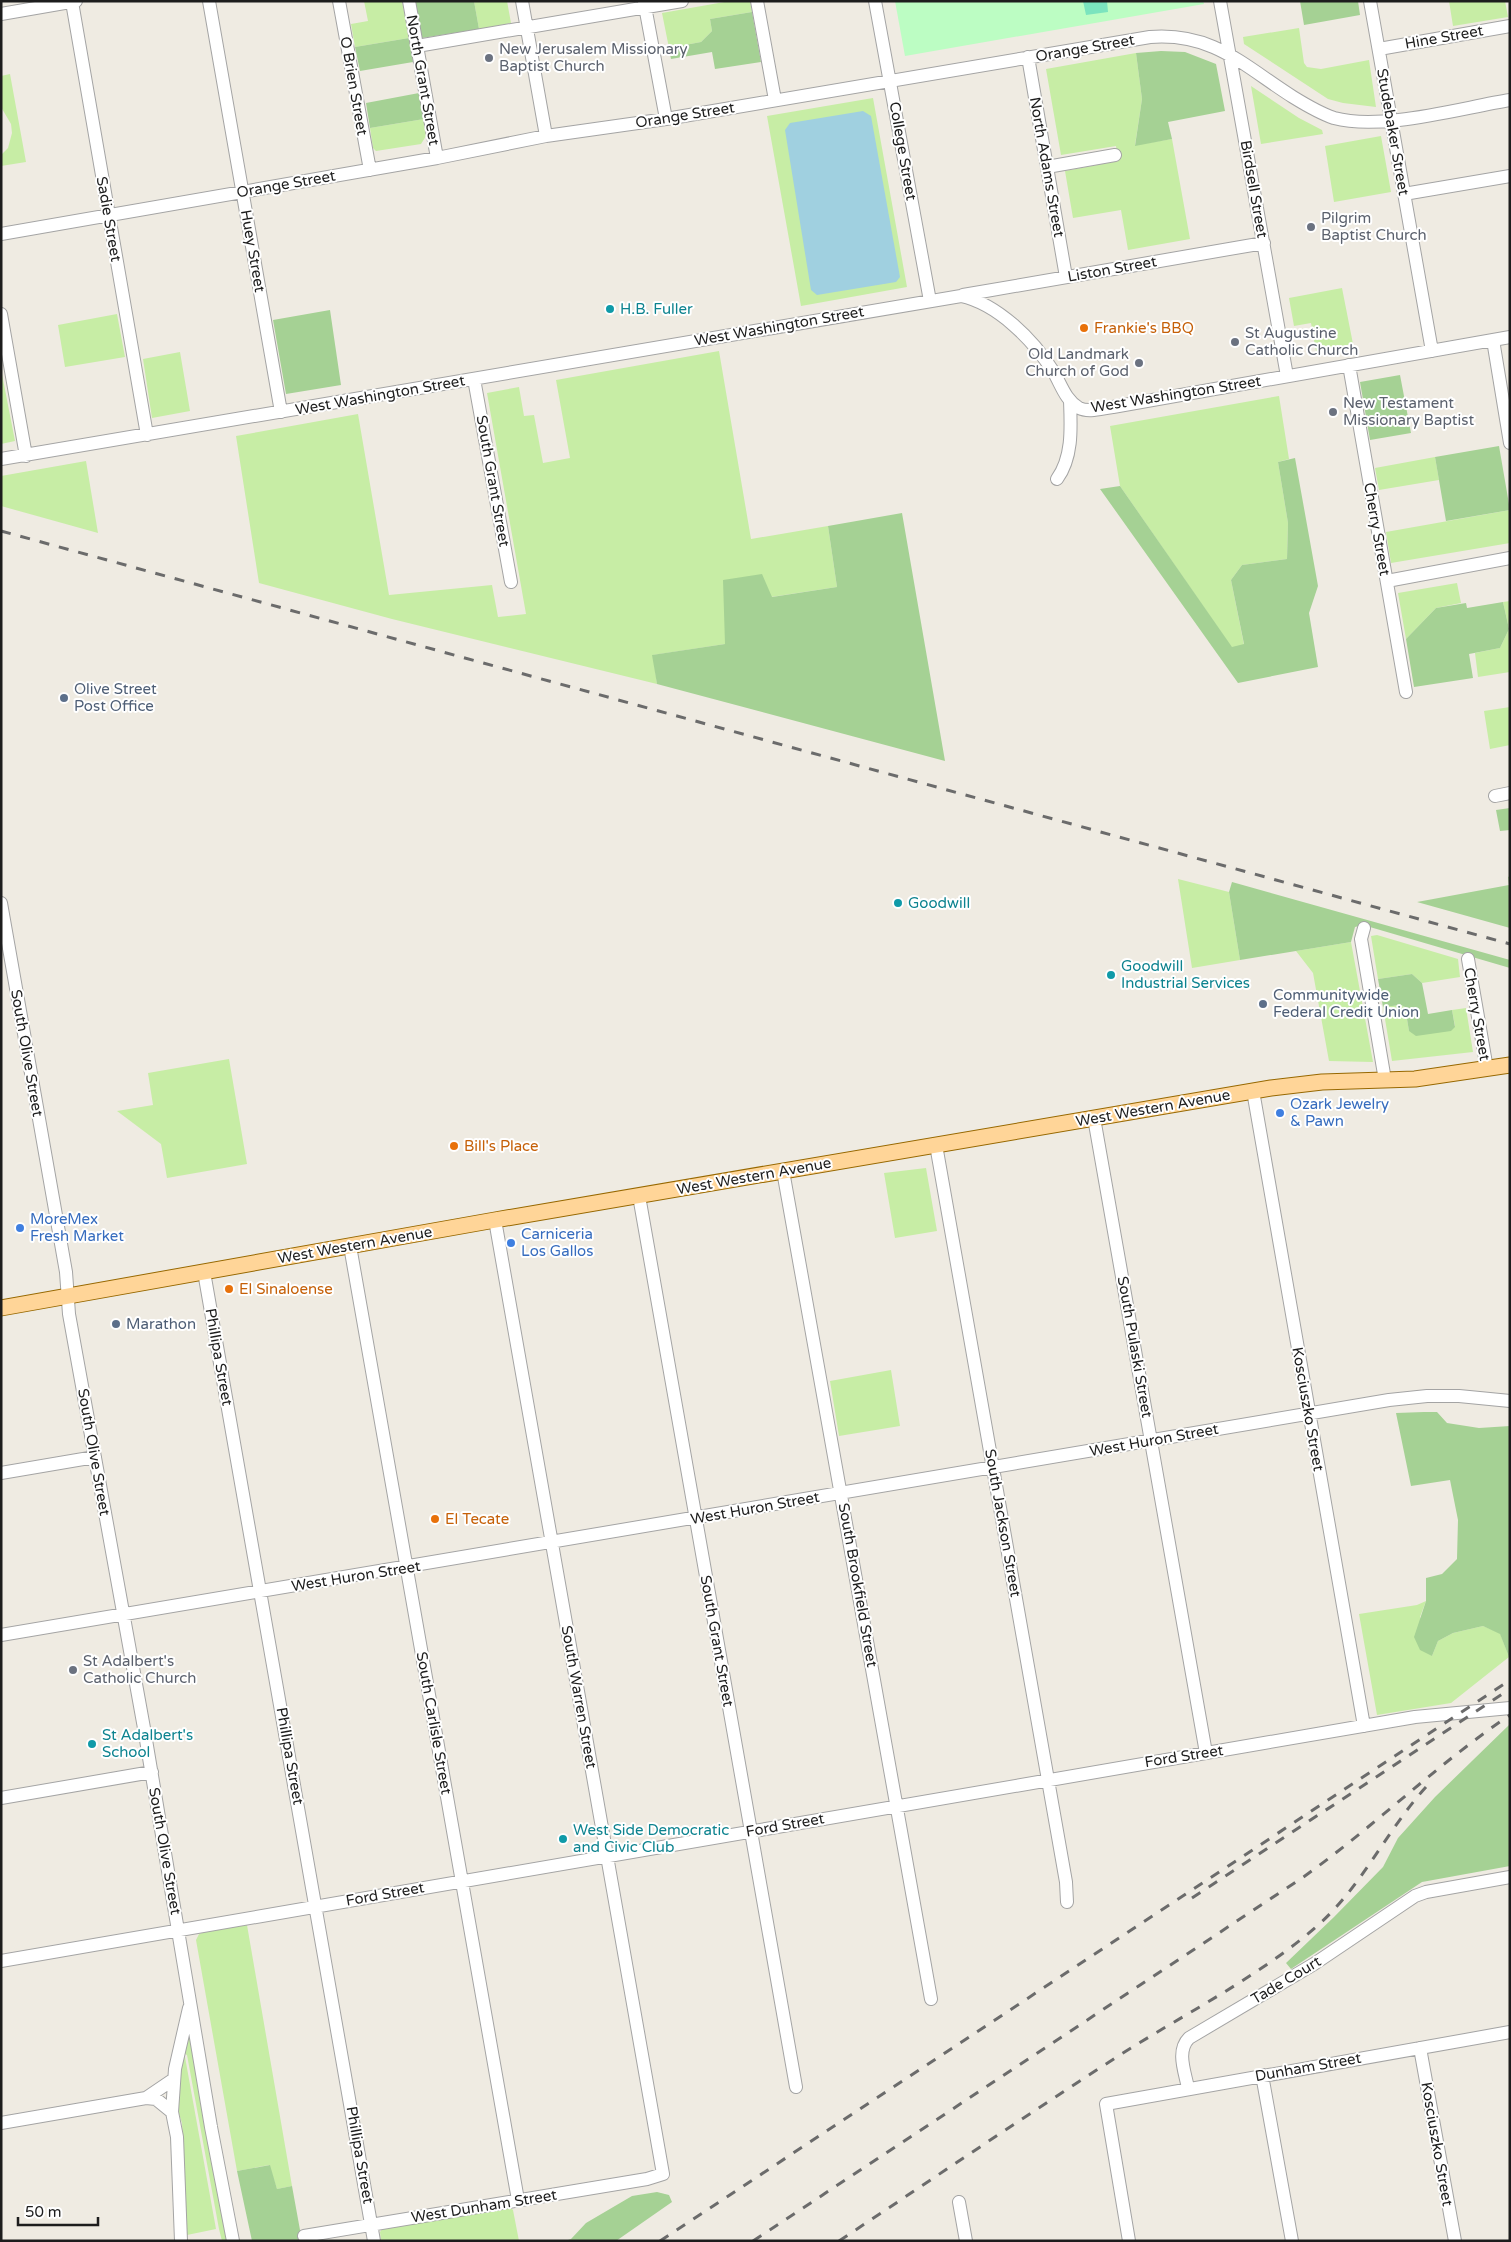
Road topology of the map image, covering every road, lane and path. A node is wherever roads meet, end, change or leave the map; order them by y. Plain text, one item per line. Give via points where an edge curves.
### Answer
1 (76, 1) edge
2 (209, 1) edge
3 (339, 1) edge
4 (409, 1) edge
5 (522, 1) edge
6 (682, 1) edge
7 (757, 1) edge
8 (875, 1) edge
9 (1220, 1) edge
10 (1370, 1) edge
11 (72, 2) edge
12 (644, 4) edge
13 (1, 14) edge
14 (1510, 26) edge
15 (526, 28) junction
16 (417, 46) junction
17 (1379, 49) junction
18 (1229, 55) junction
19 (1028, 57) junction
20 (891, 81) junction
21 (776, 100) junction
22 (1510, 100) edge
23 (666, 120) junction
24 (1392, 121) junction
25 (546, 136) junction
26 (1115, 155) dead end
27 (437, 158) junction
28 (1047, 167) junction
29 (370, 170) junction
30 (1510, 176) edge
31 (242, 192) junction
32 (1404, 194) junction
33 (108, 215) junction
34 (1, 234) edge
35 (1264, 243) junction
36 (1066, 277) junction
37 (961, 296) junction
38 (930, 301) junction
39 (1, 314) edge
40 (1510, 337) edge
41 (1492, 340) junction
42 (1432, 351) junction
43 (1349, 365) junction
44 (1287, 376) junction
45 (474, 379) junction
46 (1070, 401) junction
47 (282, 412) junction
48 (147, 435) junction
49 (1510, 443) edge
50 (26, 456) junction
51 (1, 459) edge
52 (1058, 479) dead end
53 (1510, 558) edge
54 (1387, 581) junction
55 (511, 582) dead end
56 (1406, 692) dead end
57 (1510, 793) edge
58 (1496, 796) dead end
59 (1, 903) edge
60 (1364, 928) dead end
61 (1468, 959) dead end
62 (1510, 1065) edge
63 (1487, 1069) junction
64 (1385, 1080) junction
65 (1253, 1091) junction
66 (1094, 1118) junction
67 (936, 1145) junction
68 (783, 1171) junction
69 (638, 1196) junction
70 (495, 1220) junction
71 (350, 1246) junction
72 (204, 1272) junction
73 (68, 1296) junction
74 (1, 1308) edge
75 (1510, 1401) edge
76 (1309, 1414) junction
77 (1151, 1440) junction
78 (95, 1457) junction
79 (993, 1468) junction
80 (1, 1473) edge
81 (842, 1493) junction
82 (696, 1518) junction
83 (551, 1543) junction
84 (406, 1567) junction
85 (261, 1591) junction
86 (123, 1614) junction
87 (1, 1635) edge
88 (1510, 1708) edge
89 (1364, 1726) junction
90 (1206, 1753) junction
91 (152, 1772) junction
92 (1048, 1780) junction
93 (1, 1798) edge
94 (897, 1806) junction
95 (751, 1831) junction
96 (607, 1857) junction
97 (1510, 1877) edge
98 (462, 1881) junction
99 (1067, 1902) dead end
100 (316, 1906) junction
101 (179, 1930) junction
102 (1, 1961) edge
103 (931, 1999) dead end
104 (190, 2001) junction
105 (1510, 2032) edge
106 (1420, 2048) junction
107 (1262, 2075) junction
108 (174, 2079) junction
109 (796, 2087) dead end
110 (1188, 2088) junction
111 (146, 2098) junction
112 (172, 2112) junction
113 (1, 2123) edge
114 (663, 2174) joint
115 (518, 2200) junction
116 (959, 2202) dead end
117 (372, 2224) junction
118 (304, 2236) dead end
119 (181, 2241) edge
120 (233, 2241) edge
121 (374, 2241) edge
122 (966, 2241) edge
123 (1129, 2241) edge
124 (1292, 2241) edge
125 (1454, 2241) edge

1 - 11 street
2 - 31 street, Huey Street
3 - 29 street, O Brien Street
4 - 16 street, North Grant Street
5 - 15 street
6 - 12 street
7 - 21 street
8 - 20 street, College Street
9 - 18 street, Birdsell Street
10 - 17 street, Studebaker Street
11 - 13 street
11 - 33 street, Sadie Street
12 - 15 street
12 - 23 street
14 - 17 street, Hine Street
15 - 16 street
15 - 25 street
16 - 27 street, North Grant Street
17 - 24 street, Studebaker Street
18 - 19 street, Orange Street via 1210,44 1164,36
18 - 24 street, Orange Street via 1312,109 1334,118
18 - 35 street, Birdsell Street
19 - 20 street, Orange Street
19 - 28 street, North Adams Street
20 - 21 street, Orange Street
20 - 38 street, College Street
21 - 23 street, Orange Street
22 - 24 street, Orange Street
23 - 25 street, Orange Street
24 - 32 street, Studebaker Street
25 - 27 street, Orange Street
26 - 28 street
27 - 29 street, Orange Street
28 - 36 street, North Adams Street
29 - 31 street, Orange Street
30 - 32 street
31 - 33 street, Orange Street
31 - 47 street, Huey Street
32 - 42 street, Studebaker Street
33 - 34 street, Orange Street
33 - 48 street, Sadie Street
35 - 36 street, Liston Street
35 - 44 street, Birdsell Street
36 - 37 street, Liston Street
37 - 38 street, West Washington Street
37 - 46 street, West Washington Street via 989,307 1025,337 1046,360
38 - 45 street, West Washington Street
39 - 50 street
40 - 41 street, West Washington Street
41 - 42 street, West Washington Street
41 - 49 street
42 - 43 street, West Washington Street
43 - 44 street, West Washington Street
43 - 54 street, Cherry Street
44 - 46 street, West Washington Street via 1097,409 1085,410
45 - 47 street, West Washington Street
45 - 55 street, South Grant Street
46 - 52 street via 1070,446
47 - 48 street, West Washington Street
48 - 50 street, West Washington Street
50 - 51 street, West Washington Street
53 - 54 street
54 - 56 street, Cherry Street
57 - 58 street
59 - 73 street, South Olive Street
60 - 64 street via 1361,939
61 - 63 street, Cherry Street
62 - 63 main road, West Western Avenue
63 - 64 main road, West Western Avenue
64 - 65 main road, West Western Avenue via 1322,1082
65 - 66 main road, West Western Avenue
65 - 76 street, Kosciuszko Street
66 - 67 main road, West Western Avenue
66 - 77 street, South Pulaski Street
67 - 68 main road, West Western Avenue
67 - 79 street, South Jackson Street
68 - 69 main road, West Western Avenue
68 - 81 street, South Brookfield Street
69 - 70 main road, West Western Avenue
69 - 82 street, South Grant Street
70 - 71 main road, West Western Avenue
70 - 83 street, South Warren Street
71 - 72 main road, West Western Avenue
71 - 84 street, South Carlisle Street
72 - 73 main road, West Western Avenue
72 - 85 street, Phillipa Street
73 - 74 main road, West Western Avenue
73 - 78 street, South Olive Street
75 - 76 street, West Huron Street via 1427,1396
76 - 77 street, West Huron Street
76 - 89 street, Kosciuszko Street
77 - 79 street, West Huron Street
77 - 90 street, South Pulaski Street
78 - 80 street
78 - 86 street, South Olive Street
79 - 81 street, West Huron Street
79 - 92 street, South Jackson Street
81 - 82 street, West Huron Street
81 - 94 street, South Brookfield Street
82 - 83 street, West Huron Street
82 - 95 street, South Grant Street
83 - 84 street, West Huron Street
83 - 96 street, South Warren Street
84 - 85 street, West Huron Street
84 - 98 street, South Carlisle Street
85 - 86 street, West Huron Street
85 - 100 street, Phillipa Street
86 - 87 street, West Huron Street
86 - 91 street, South Olive Street
88 - 89 street, Ford Street via 1415,1717
89 - 90 street, Ford Street
90 - 92 street, Ford Street
91 - 93 street
91 - 101 street, South Olive Street
92 - 94 street, Ford Street
92 - 99 street, South Jackson Street
94 - 95 street, Ford Street
94 - 103 street, South Brookfield Street
95 - 96 street, Ford Street
95 - 109 street, South Grant Street
96 - 98 street, Ford Street
96 - 114 street, South Warren Street
97 - 110 street, Tade Court via 1415,1896 1314,1964 1189,2038 1182,2051
98 - 100 street, Ford Street
98 - 115 street, South Carlisle Street
100 - 101 street, Ford Street
100 - 117 street, Phillipa Street
101 - 102 street, Ford Street
101 - 104 street, South Olive Street
104 - 108 street, South Olive Street
104 - 120 street, South Olive Street
105 - 106 street, Dunham Street
106 - 107 street, Dunham Street
106 - 125 street, Kosciuszko Street
107 - 110 street, Dunham Street
107 - 124 street
108 - 111 street
108 - 112 street, South Olive Street
110 - 123 street, Dunham Street via 1106,2104
111 - 112 street via 156,2099
111 - 113 street
112 - 119 street, South Olive Street via 177,2137
114 - 115 street, West Dunham Street
115 - 117 street, West Dunham Street
116 - 122 street
117 - 118 street, West Dunham Street
117 - 121 street, Phillipa Street

